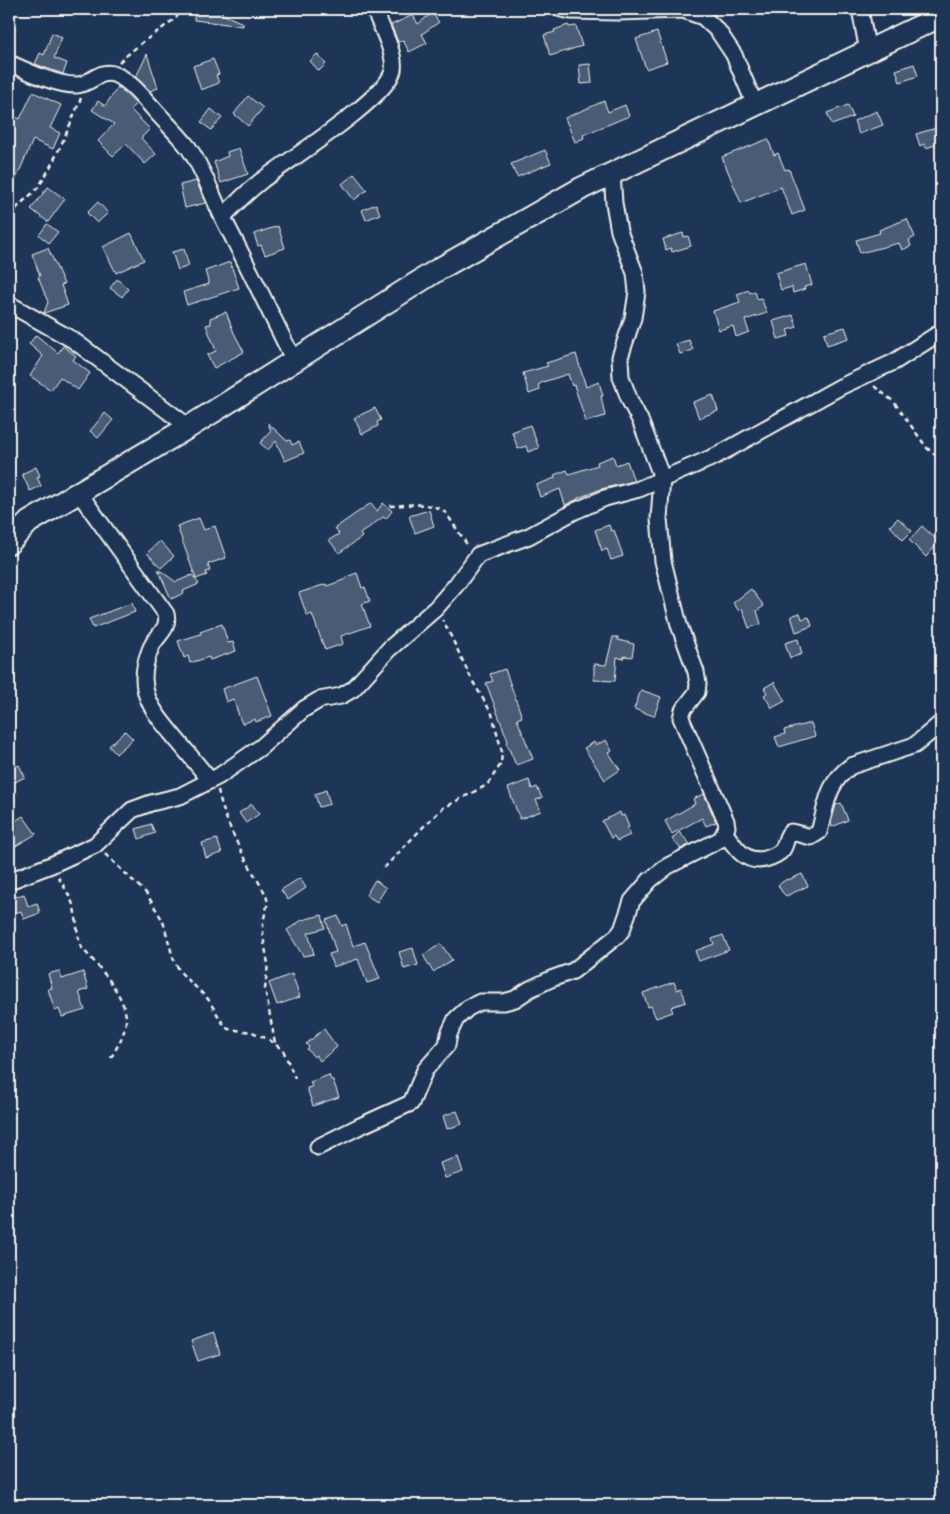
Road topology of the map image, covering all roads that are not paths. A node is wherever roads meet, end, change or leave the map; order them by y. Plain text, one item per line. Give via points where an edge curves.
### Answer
1 (374, 9) edge
2 (561, 9) edge
3 (860, 9) edge
4 (941, 16) edge
5 (868, 52) junction
6 (9, 63) edge
7 (755, 106) junction
8 (612, 174) junction
9 (222, 217) junction
10 (9, 304) edge
11 (941, 332) edge
12 (294, 361) junction
13 (190, 427) junction
14 (662, 478) junction
15 (79, 493) junction
16 (9, 543) edge
17 (941, 723) edge
18 (215, 778) junction
19 (725, 833) junction
20 (9, 881) edge
21 (318, 1147) dead end

1 - 9 street via 393,57 393,71 387,83 321,139 261,181
2 - 7 street via 617,12 684,10 703,17 718,31 734,55
3 - 5 street
4 - 5 main road
5 - 7 main road
6 - 9 street via 57,82 78,85 108,72 124,79 188,148
7 - 8 main road
8 - 12 main road via 439,269
8 - 14 street via 620,231 638,292 620,357 621,377
9 - 12 street
10 - 13 street via 73,340
11 - 14 street via 894,362 790,414 716,456
12 - 13 main road
13 - 15 main road
14 - 18 street via 639,489 605,498 529,536 478,556 436,608 389,649 353,689 341,696 319,700 304,709 261,747
14 - 19 street via 658,518 663,561 698,684 697,692 681,718 726,821
15 - 16 main road via 29,522
15 - 18 street via 166,614 166,628 151,647 144,665 148,701 160,719
17 - 19 street via 914,745 842,772 831,789 818,832 811,837 787,834 782,850 774,857 750,859 739,852
18 - 20 street via 180,796 132,810 95,844
19 - 21 street via 721,839 668,866 650,880 632,902 617,936 573,971 551,978 515,999 480,1002 468,1008 456,1019 447,1045 425,1070 411,1103

